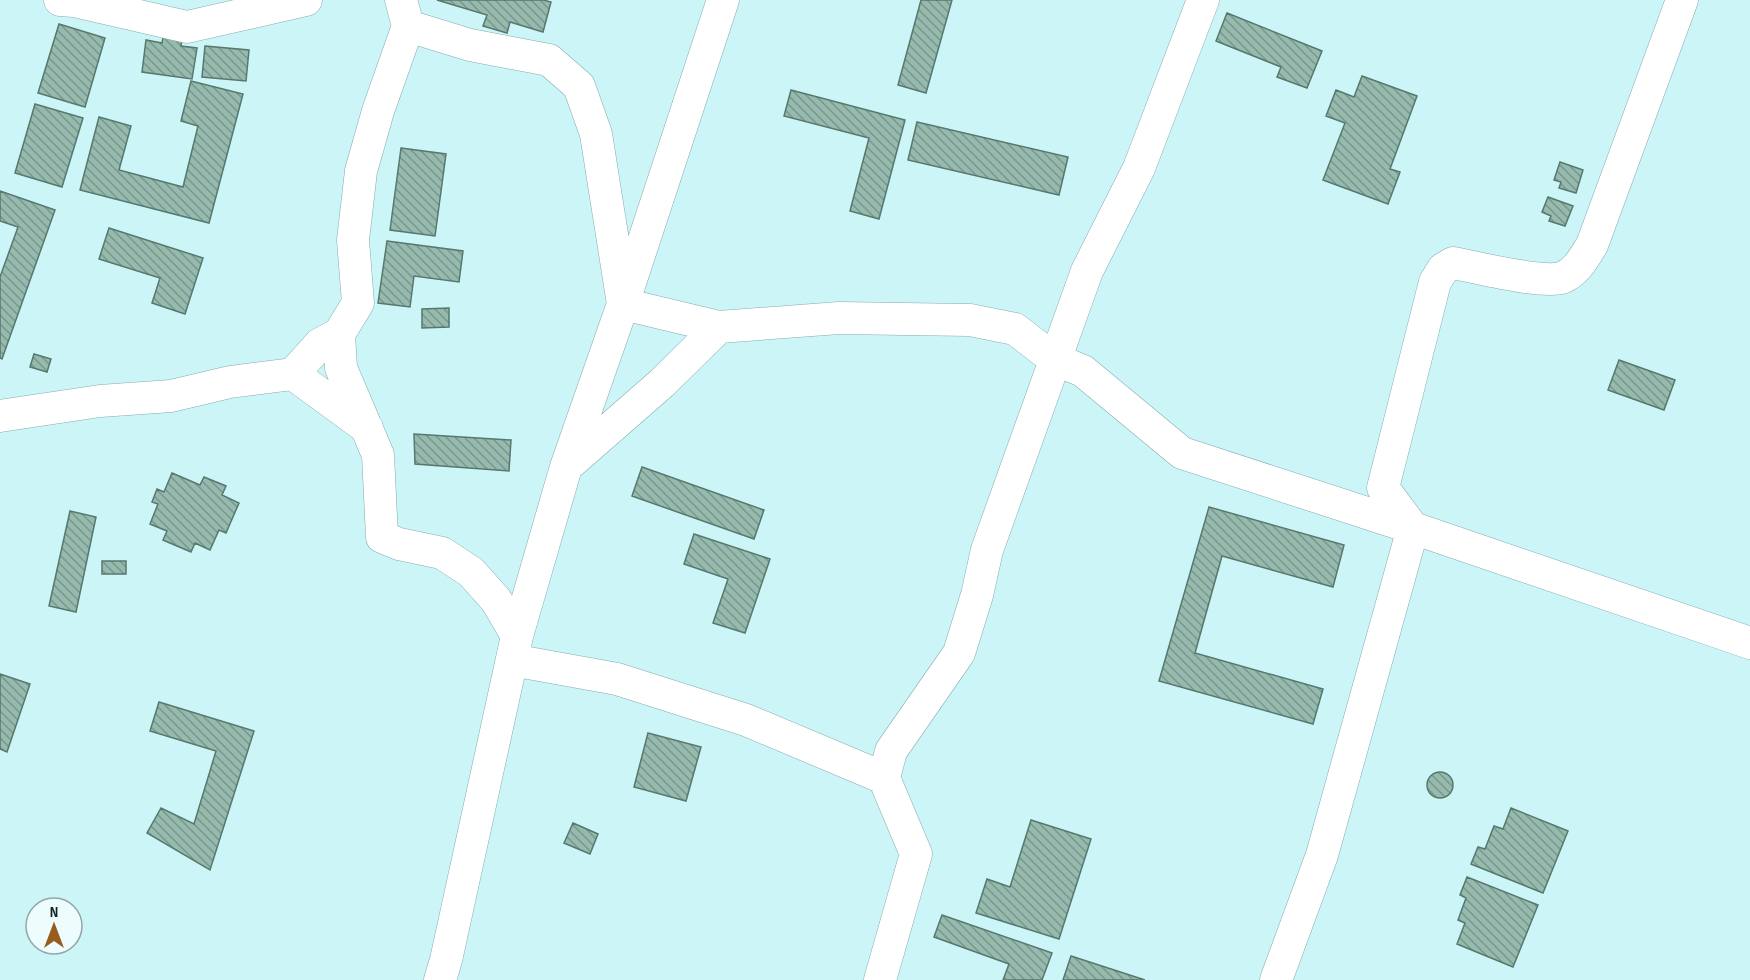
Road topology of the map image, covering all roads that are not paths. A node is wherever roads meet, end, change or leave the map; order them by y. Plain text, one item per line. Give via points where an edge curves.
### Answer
1 (60, 0) edge
2 (306, 0) edge
3 (723, 0) edge
4 (1203, 0) edge
5 (1682, 0) edge
6 (405, 13) edge
7 (623, 303) junction
8 (719, 327) junction
9 (339, 334) junction
10 (1054, 359) junction
11 (341, 368) junction
12 (293, 374) junction
13 (0, 416) edge
14 (368, 429) junction
15 (566, 467) junction
16 (1413, 528) junction
17 (1750, 643) edge
18 (514, 648) junction
19 (884, 778) junction
20 (440, 980) edge
21 (880, 980) edge
22 (1276, 980) edge

1 - 2 street via 187,27
3 - 7 street
4 - 10 street via 1139,168 1087,271
5 - 16 street via 1592,245 1578,267 1563,278 1541,279 1453,263 1443,269 1435,282 1383,489
6 - 7 street via 470,45 549,60 579,86 596,134
6 - 9 street via 361,171 353,240 358,303
7 - 8 street
7 - 15 street
8 - 10 street via 839,318 970,320 1015,328
8 - 15 street
9 - 11 street
9 - 12 street via 320,344
10 - 16 street via 1083,371 1182,453
10 - 19 street via 987,550 959,653 891,751
11 - 12 street
11 - 14 street
12 - 13 street via 230,382 171,396 100,401
12 - 14 street
14 - 18 street via 378,455 382,537 442,553 471,572 496,600
15 - 18 street
16 - 17 street
16 - 22 street via 1322,855
18 - 19 street via 746,720
18 - 20 street
19 - 21 street via 916,854

